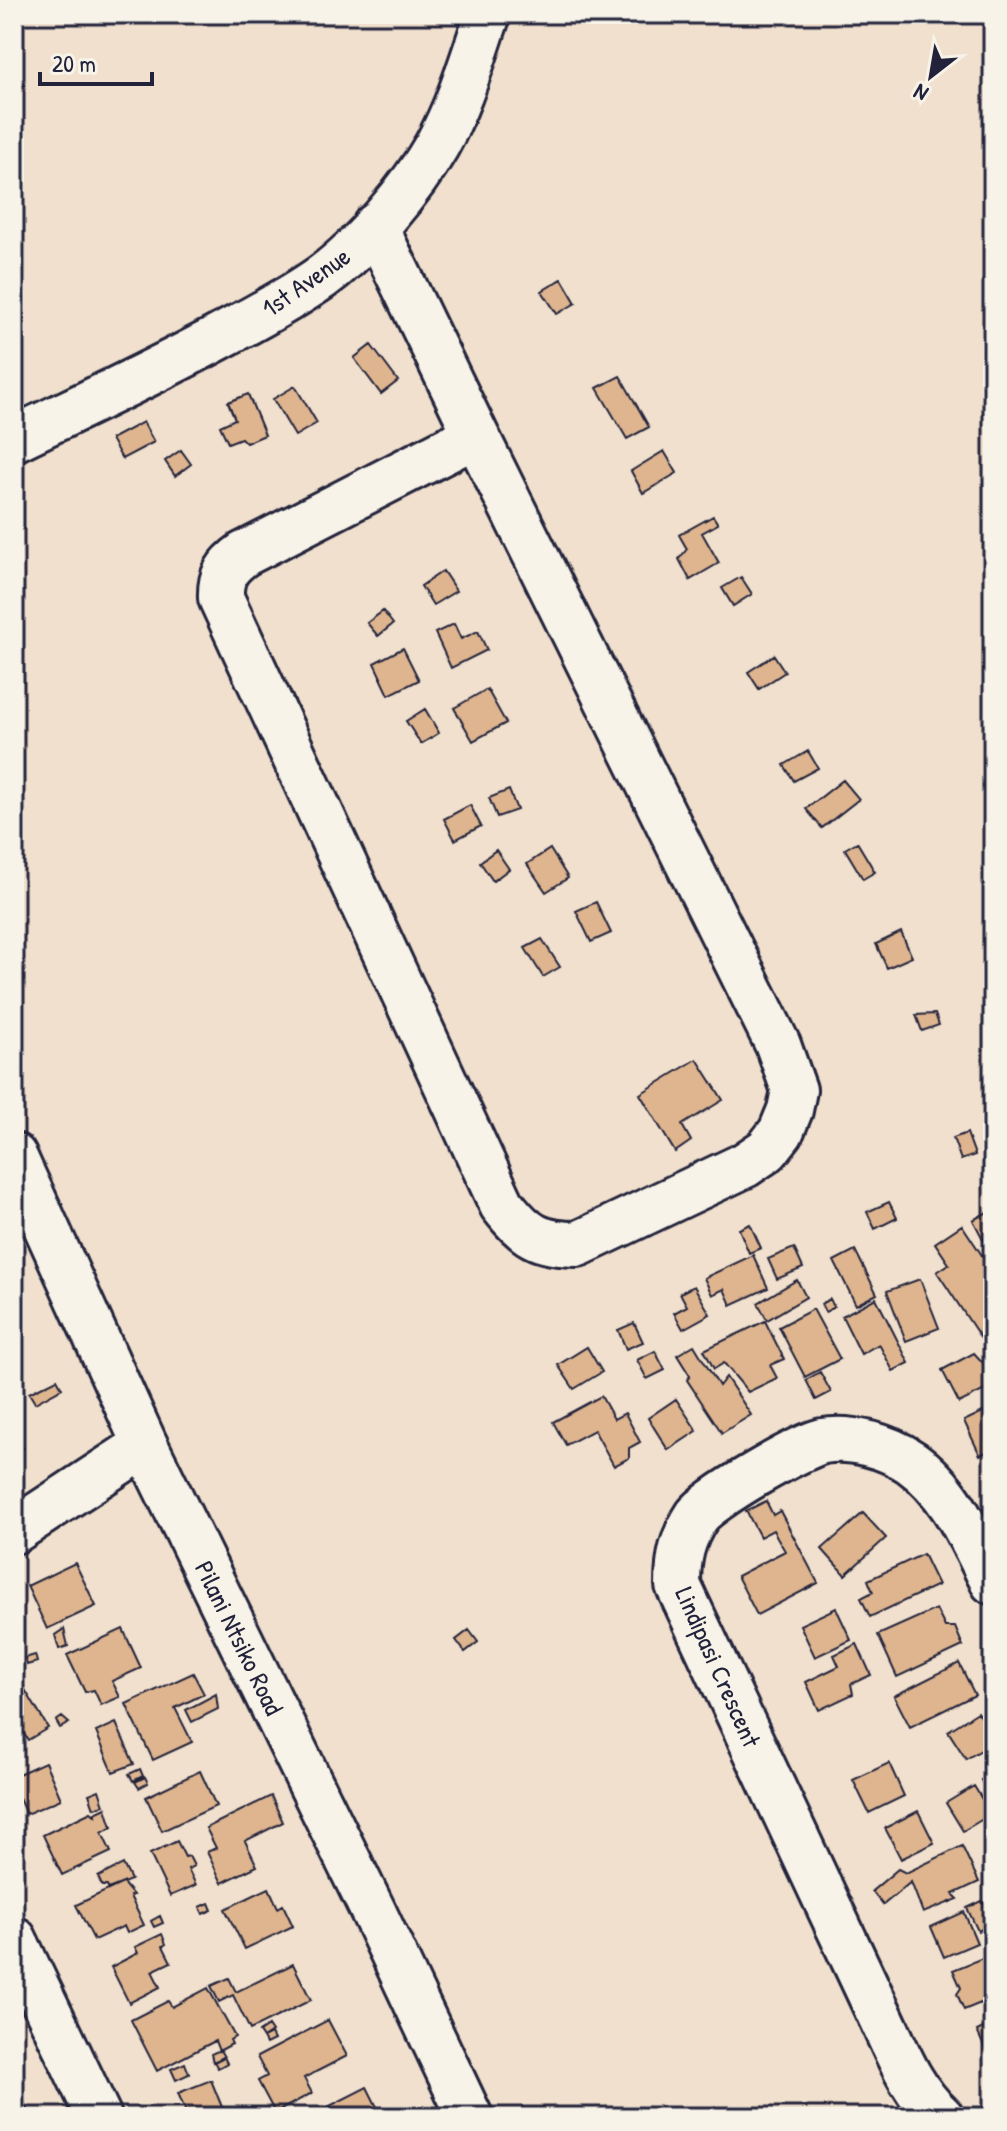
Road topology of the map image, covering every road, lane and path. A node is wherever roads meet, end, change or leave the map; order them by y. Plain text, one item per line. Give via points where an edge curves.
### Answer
1 (488, 14) edge
2 (375, 226) junction
3 (476, 435) junction
4 (14, 439) edge
5 (16, 1164) edge
6 (145, 1445) junction
7 (14, 1531) edge
8 (993, 1582) edge
9 (14, 1939) edge
10 (99, 2117) edge
11 (470, 2117) edge
12 (941, 2117) edge

1 - 2 street, 1st Avenue via 437,145
2 - 3 street
2 - 4 street, 1st Avenue via 323,276 266,312
3 - 3 street via 778,1045 794,1090 781,1132 767,1150 578,1244 552,1244 529,1235 502,1205 221,598 220,582 229,565 244,554
5 - 6 street, Pilani Ntsiko Road
6 - 7 street
6 - 11 street, Pilani Ntsiko Road
8 - 12 street, Lindipasi Crescent via 958,1512 933,1482 910,1461 852,1440 821,1441 733,1486 700,1513 678,1560 678,1585 875,2006 907,2073
9 - 10 street

